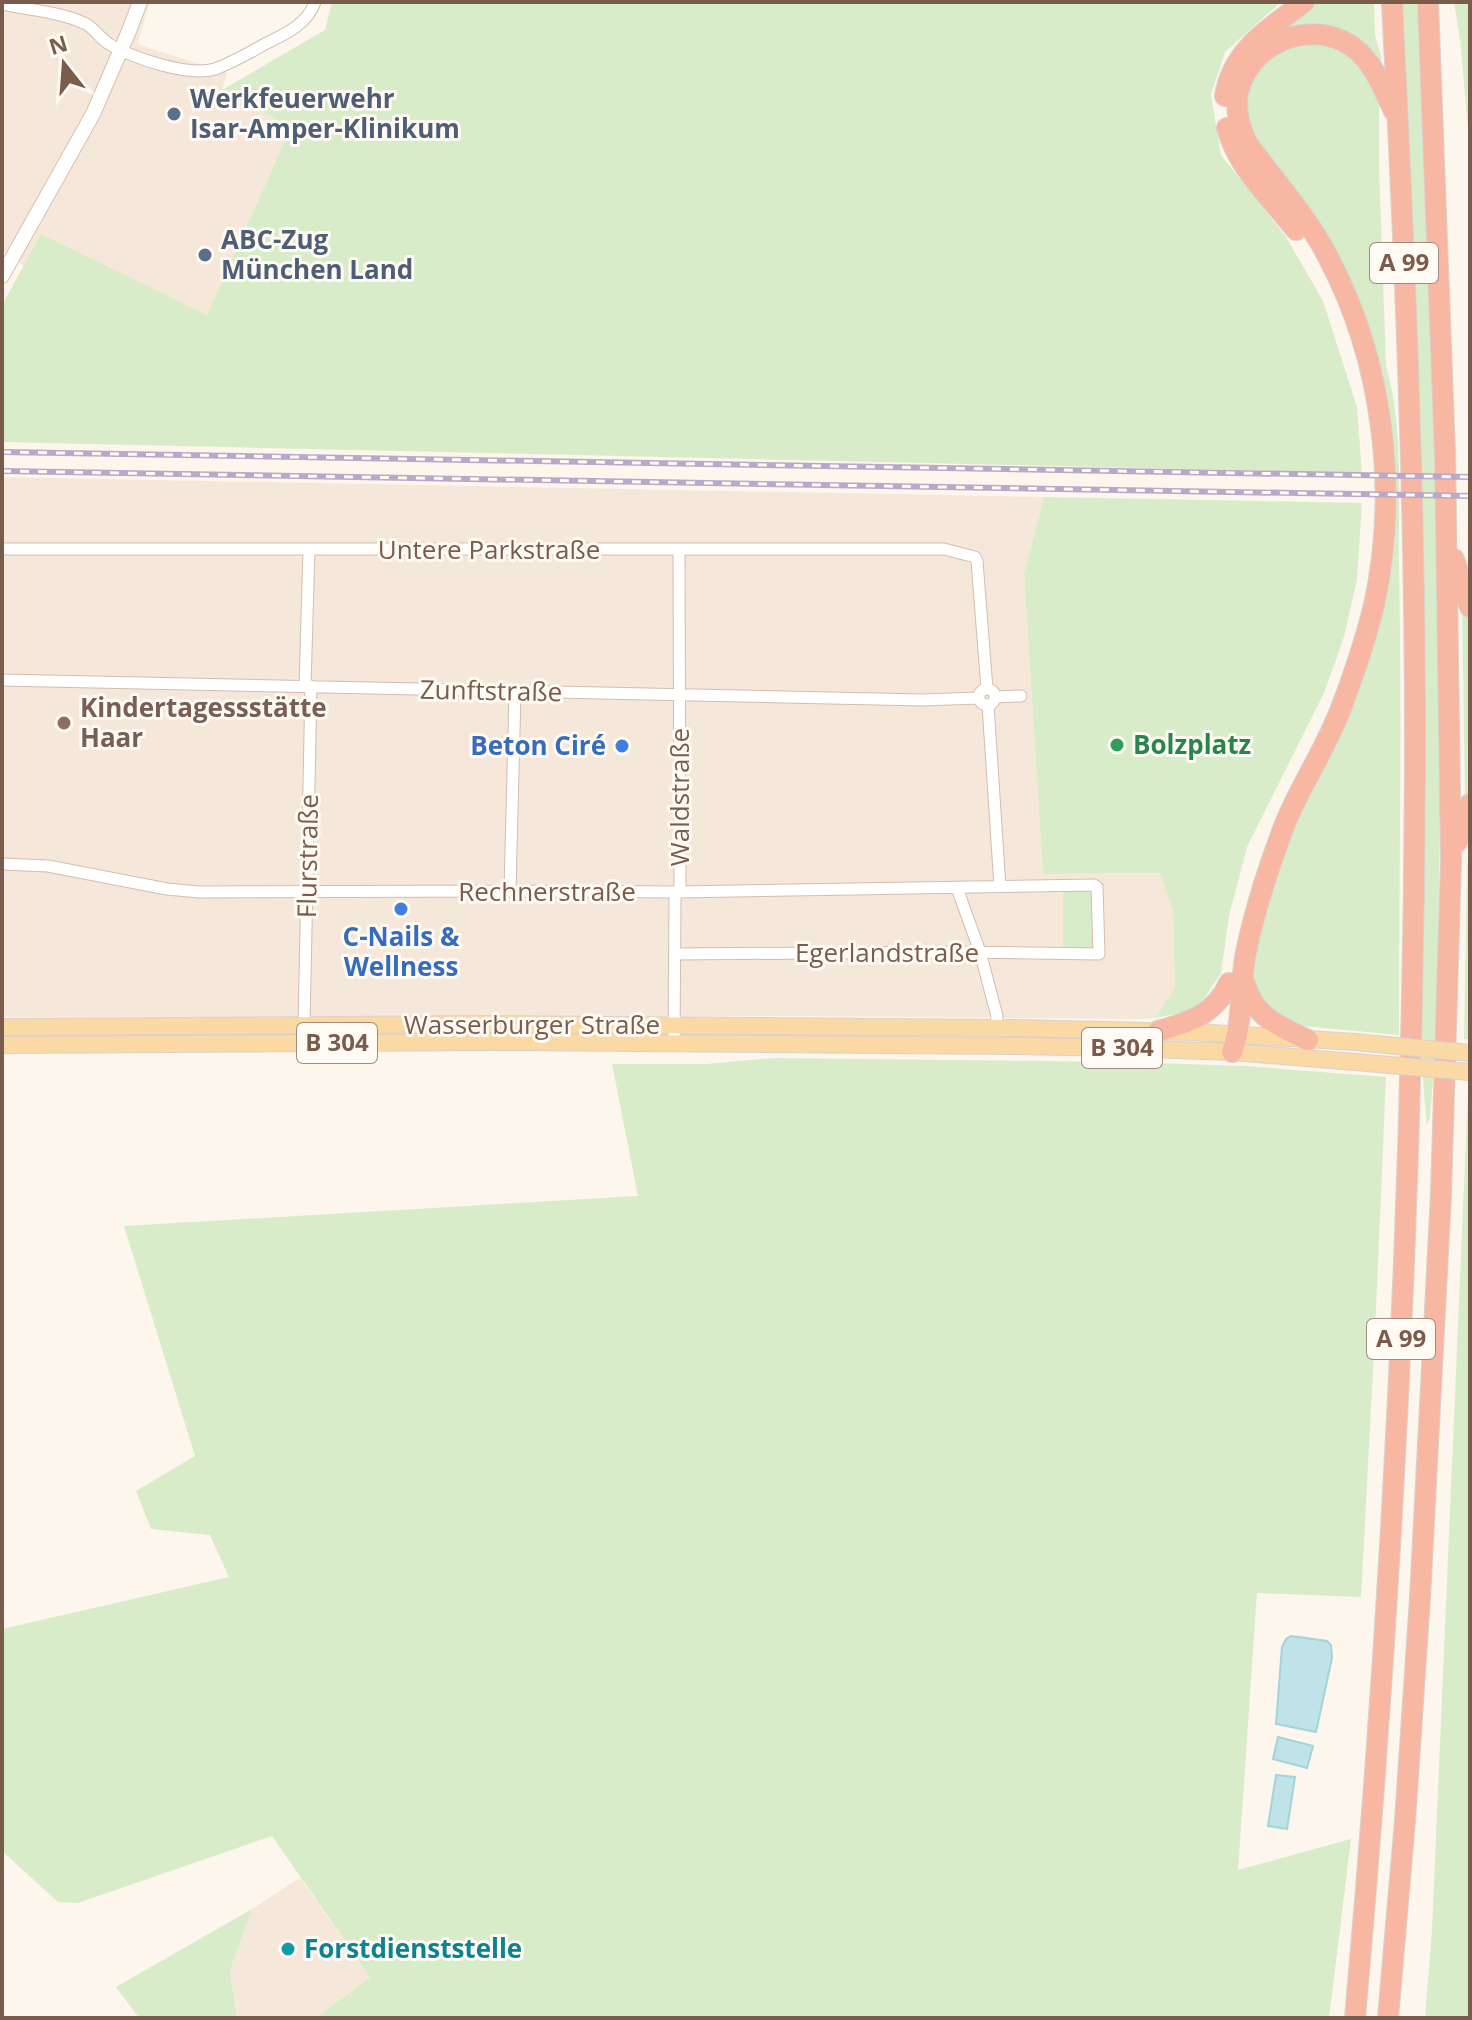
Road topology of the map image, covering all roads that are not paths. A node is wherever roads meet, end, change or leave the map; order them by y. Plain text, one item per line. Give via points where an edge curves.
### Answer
1 (140, 2) edge
2 (315, 2) edge
3 (1304, 2) edge
4 (1392, 2) edge
5 (1428, 2) edge
6 (2, 4) edge
7 (122, 49) junction
8 (1398, 121) junction
9 (2, 276) edge
10 (1447, 532) junction
11 (2, 549) edge
12 (309, 549) junction
13 (679, 550) junction
14 (1470, 607) edge
15 (2, 680) edge
16 (308, 686) junction
17 (515, 692) junction
18 (680, 694) junction
19 (1021, 696) dead end
20 (987, 697) junction
21 (1470, 804) edge
22 (1451, 861) junction
23 (2, 864) edge
24 (1000, 887) junction
25 (957, 888) junction
26 (307, 891) junction
27 (510, 891) junction
28 (677, 892) junction
29 (980, 952) junction
30 (675, 954) junction
31 (1099, 954) joint
32 (1236, 980) junction
33 (304, 1025) junction
34 (674, 1025) junction
35 (2, 1027) edge
36 (1005, 1028) junction
37 (1158, 1031) junction
38 (1308, 1040) junction
39 (1232, 1041) junction
40 (674, 1043) junction
41 (2, 1045) edge
42 (1470, 1053) edge
43 (1470, 1072) edge
44 (1355, 2018) edge
45 (1388, 2018) edge

1 - 7 main road
2 - 7 street via 299,25 213,69 186,70
3 - 32 highway via 1238,61 1227,84 1225,116 1230,140 1249,173 1308,245 1333,294 1368,427 1371,533 1353,635 1328,705 1249,883 1238,925
4 - 8 highway, A 99
5 - 10 highway, A 99
6 - 7 street via 73,19
7 - 9 main road via 93,114
8 - 32 highway via 1359,52 1323,35 1295,36 1273,45 1249,69 1239,90 1240,129 1327,254 1361,338 1380,425 1384,535 1366,636 1342,707 1280,835
8 - 44 highway, A 99 via 1414,660 1410,1083 1387,1609
10 - 14 highway, A 99
10 - 22 highway, A 99
11 - 12 street, Untere Parkstraße
12 - 13 street, Untere Parkstraße
12 - 16 street, Flurstraße
13 - 18 street, Waldstraße
13 - 20 street, Untere Parkstraße via 944,549 975,557
15 - 16 street, Zunftstraße
16 - 17 street, Zunftstraße
16 - 26 street, Flurstraße
17 - 18 street, Zunftstraße
17 - 27 street
18 - 20 street, Zunftstraße
18 - 28 street, Waldstraße
19 - 20 street, Zunftstraße
20 - 24 street
21 - 22 highway
22 - 45 highway, A 99 via 1423,1554
23 - 26 street, Rechnerstraße via 48,866 183,891
24 - 25 street, Rechnerstraße
24 - 31 street, Rechnerstraße via 1097,887
25 - 28 street, Rechnerstraße
25 - 29 street
26 - 27 street, Rechnerstraße
26 - 33 street, Flurstraße
27 - 28 street, Rechnerstraße
28 - 30 street, Waldstraße
29 - 30 street, Egerlandstraße
29 - 31 street, Egerlandstraße
29 - 36 street
30 - 34 street, Waldstraße
32 - 37 highway via 1212,1008 1192,1021
32 - 38 highway via 1256,1008
32 - 39 highway
33 - 34 main road, Wasserburger Straße / B 304
33 - 35 main road, Wasserburger Straße / B 304
34 - 36 main road, Wasserburger Straße / B 304
34 - 40 street, Waldstraße
36 - 37 main road, B 304
37 - 39 main road, B 304
38 - 39 main road, B 304
38 - 42 main road, B 304, bridge
39 - 40 main road, Wasserburger Straße / B 304 via 1123,1048
39 - 43 main road, B 304, bridge via 1355,1062
40 - 41 main road, Wasserburger Straße / B 304

